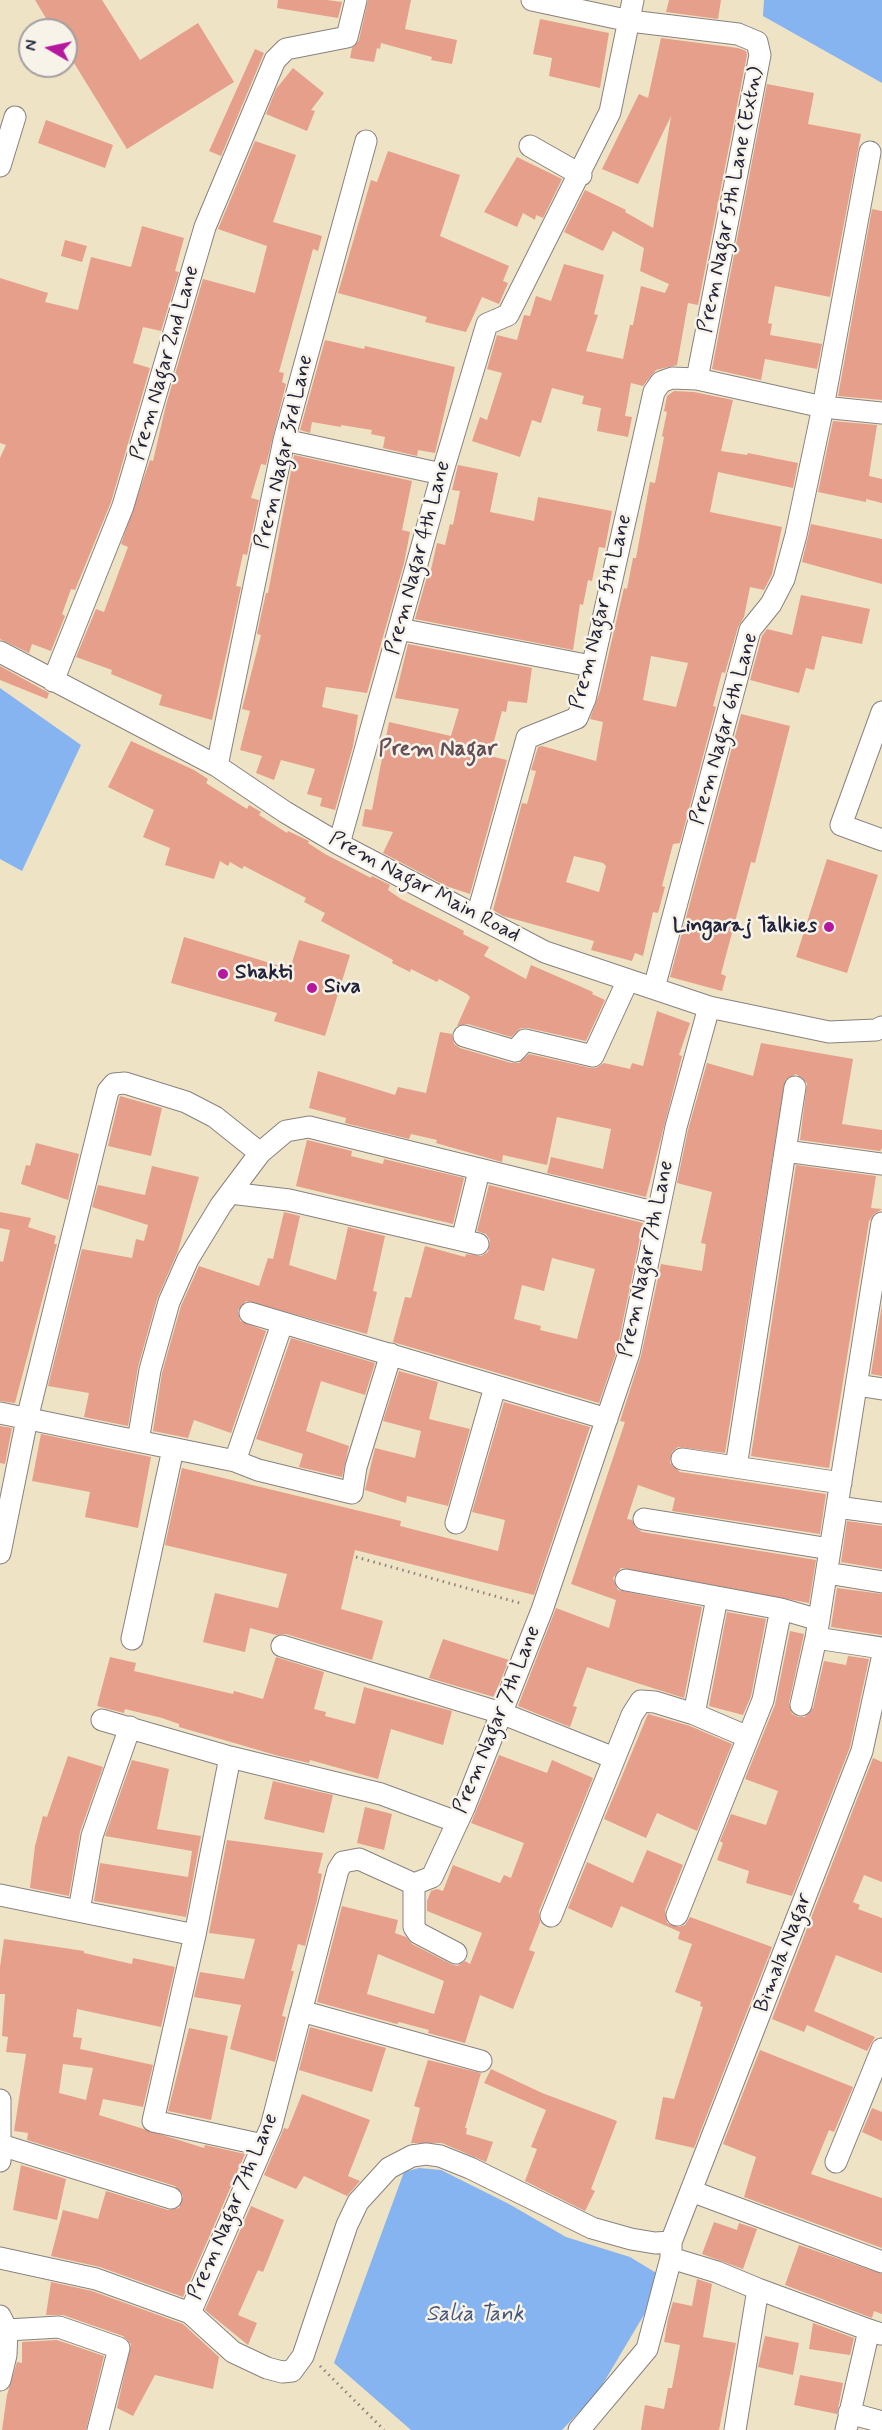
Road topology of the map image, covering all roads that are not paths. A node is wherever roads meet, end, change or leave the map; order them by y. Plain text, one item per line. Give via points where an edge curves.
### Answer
1 (356, 0) edge
2 (532, 0) edge
3 (633, 0) edge
4 (630, 21) junction
5 (15, 117) dead end
6 (366, 141) dead end
7 (530, 146) dead end
8 (870, 152) dead end
9 (0, 166) edge
10 (581, 174) junction
11 (697, 379) junction
12 (823, 407) junction
13 (882, 413) edge
14 (284, 440) junction
15 (442, 474) junction
16 (399, 629) junction
17 (0, 652) edge
18 (591, 666) junction
19 (53, 681) junction
20 (882, 712) edge
21 (217, 766) junction
22 (882, 840) edge
23 (339, 844) junction
24 (477, 916) junction
25 (628, 980) junction
26 (654, 988) junction
27 (709, 1007) junction
28 (882, 1027) edge
29 (464, 1036) dead end
30 (795, 1087) dead end
31 (785, 1151) junction
32 (260, 1153) junction
33 (882, 1164) edge
34 (479, 1170) junction
35 (230, 1193) junction
36 (657, 1213) junction
37 (882, 1223) edge
38 (879, 1256) edge
39 (250, 1313) dead end
40 (282, 1324) junction
41 (874, 1324) edge
42 (391, 1354) junction
43 (857, 1385) junction
44 (495, 1388) junction
45 (882, 1389) edge
46 (0, 1413) edge
47 (27, 1419) junction
48 (607, 1419) junction
49 (138, 1441) junction
50 (173, 1449) junction
51 (682, 1459) dead end
52 (235, 1461) junction
53 (736, 1467) junction
54 (841, 1483) junction
55 (837, 1507) junction
56 (882, 1513) edge
57 (644, 1519) dead end
58 (456, 1523) dead end
59 (830, 1550) junction
60 (0, 1553) edge
61 (826, 1573) junction
62 (626, 1580) dead end
63 (882, 1582) edge
64 (717, 1598) junction
65 (781, 1610) junction
66 (818, 1629) junction
67 (132, 1639) dead end
68 (282, 1646) dead end
69 (882, 1648) edge
70 (882, 1659) edge
71 (801, 1705) dead end
72 (501, 1713) junction
73 (694, 1714) junction
74 (102, 1720) dead end
75 (130, 1727) junction
76 (748, 1737) junction
77 (230, 1757) junction
78 (614, 1758) junction
79 (457, 1822) junction
80 (414, 1884) junction
81 (0, 1894) edge
82 (79, 1911) junction
83 (677, 1915) dead end
84 (551, 1916) dead end
85 (195, 1935) junction
86 (456, 1953) dead end
87 (301, 2011) junction
88 (882, 2049) edge
89 (481, 2061) dead end
90 (0, 2100) edge
91 (263, 2145) junction
92 (0, 2153) edge
93 (836, 2162) dead end
94 (690, 2191) junction
95 (171, 2198) dead end
96 (671, 2250) junction
97 (0, 2258) edge
98 (882, 2262) edge
99 (758, 2289) junction
100 (190, 2313) junction
101 (3, 2323) edge
102 (876, 2332) edge
103 (0, 2380) edge
104 (847, 2421) edge
105 (882, 2422) edge
106 (98, 2430) edge
107 (579, 2430) edge
108 (735, 2430) edge

1 - 19 street, Prem Nagar 2nd Lane via 346,37 286,49 275,60 205,227 123,506
2 - 4 street
3 - 4 street
4 - 10 street via 610,112
4 - 11 street, Prem Nagar 5th Lane (Extn) via 738,34 757,42 760,55
5 - 9 street
6 - 14 street, Prem Nagar 3rd Lane
7 - 10 street
8 - 12 street, Prem Nagar 6th Lane
10 - 15 street, Prem Nagar 4th Lane via 508,315 487,324
11 - 12 street, Prem Nagar 5th Lane
11 - 18 street, Prem Nagar 5th Lane via 672,378 661,382 654,392
12 - 13 street, Prem Nagar 5th Lane
12 - 26 street, Prem Nagar 6th Lane via 784,579 771,604 750,630
14 - 15 street
14 - 21 street, Prem Nagar 3rd Lane
15 - 16 street, Prem Nagar 4th Lane
16 - 18 street
16 - 23 street, Prem Nagar 4th Lane
17 - 19 street, Prem Nagar Main Road
18 - 24 street, Prem Nagar 5th Lane via 577,718 527,738
19 - 21 street, Prem Nagar Main Road
20 - 22 street via 841,825
21 - 23 street, Prem Nagar Main Road
23 - 24 street, Prem Nagar Main Road
24 - 25 street, Prem Nagar Main Road via 545,952
25 - 26 street, Prem Nagar Main Road
25 - 29 street via 593,1056 525,1040 515,1051
26 - 27 street, Prem Nagar Main Road
27 - 28 street, Prem Nagar Main Road via 829,1032
27 - 36 street, Prem Nagar 7th Lane
30 - 31 street
31 - 33 street
31 - 53 street
32 - 34 street via 286,1131 309,1127
32 - 35 street
32 - 47 street via 215,1117 186,1102 144,1087 114,1084 98,1126
34 - 35 street via 470,1242 289,1200
34 - 36 street
35 - 49 street via 188,1259 169,1302 150,1370
36 - 48 street, Prem Nagar 7th Lane via 629,1353
37 - 38 street
38 - 41 street
39 - 40 street
40 - 42 street
40 - 52 street
41 - 43 street
42 - 44 street
42 - 52 street via 356,1467 352,1493
43 - 45 street
43 - 54 street
44 - 48 street
44 - 58 street
46 - 47 street
47 - 49 street
47 - 60 street
48 - 72 street, Prem Nagar 7th Lane via 542,1610
49 - 50 street
50 - 52 street
50 - 67 street
51 - 53 street
53 - 54 street
54 - 55 street
55 - 56 street
55 - 59 street
57 - 59 street
59 - 61 street
61 - 63 street
61 - 66 street
62 - 64 street
64 - 65 street
64 - 73 street
65 - 66 street
65 - 76 street via 763,1700
66 - 69 street
66 - 71 street
68 - 72 street
70 - 94 street, Bimala Nagar via 862,1751
72 - 78 street
72 - 79 street, Prem Nagar 7th Lane
73 - 76 street
73 - 78 street via 641,1701
74 - 75 street
75 - 77 street
75 - 82 street via 92,1836
76 - 83 street
77 - 79 street via 381,1794
77 - 85 street
78 - 84 street
79 - 80 street, Prem Nagar 7th Lane via 432,1877
80 - 86 street via 414,1928
80 - 87 street, Prem Nagar 7th Lane via 359,1859 343,1862
81 - 82 street
82 - 85 street
85 - 91 street via 153,2121
87 - 89 street
87 - 91 street, Prem Nagar 7th Lane
88 - 93 street
90 - 92 street
91 - 100 street, Prem Nagar 7th Lane
92 - 95 street
94 - 96 street, Bimala Nagar
94 - 98 street
96 - 99 street
96 - 100 street via 592,2228 440,2156 412,2156 389,2168 358,2202 304,2351 292,2371 257,2364 233,2352
96 - 107 street, Bimala Nagar via 647,2349
97 - 100 street via 96,2279
99 - 102 street
99 - 108 street
101 - 103 street via 6,2355
101 - 106 street via 59,2327 118,2349
102 - 104 street
104 - 105 street

